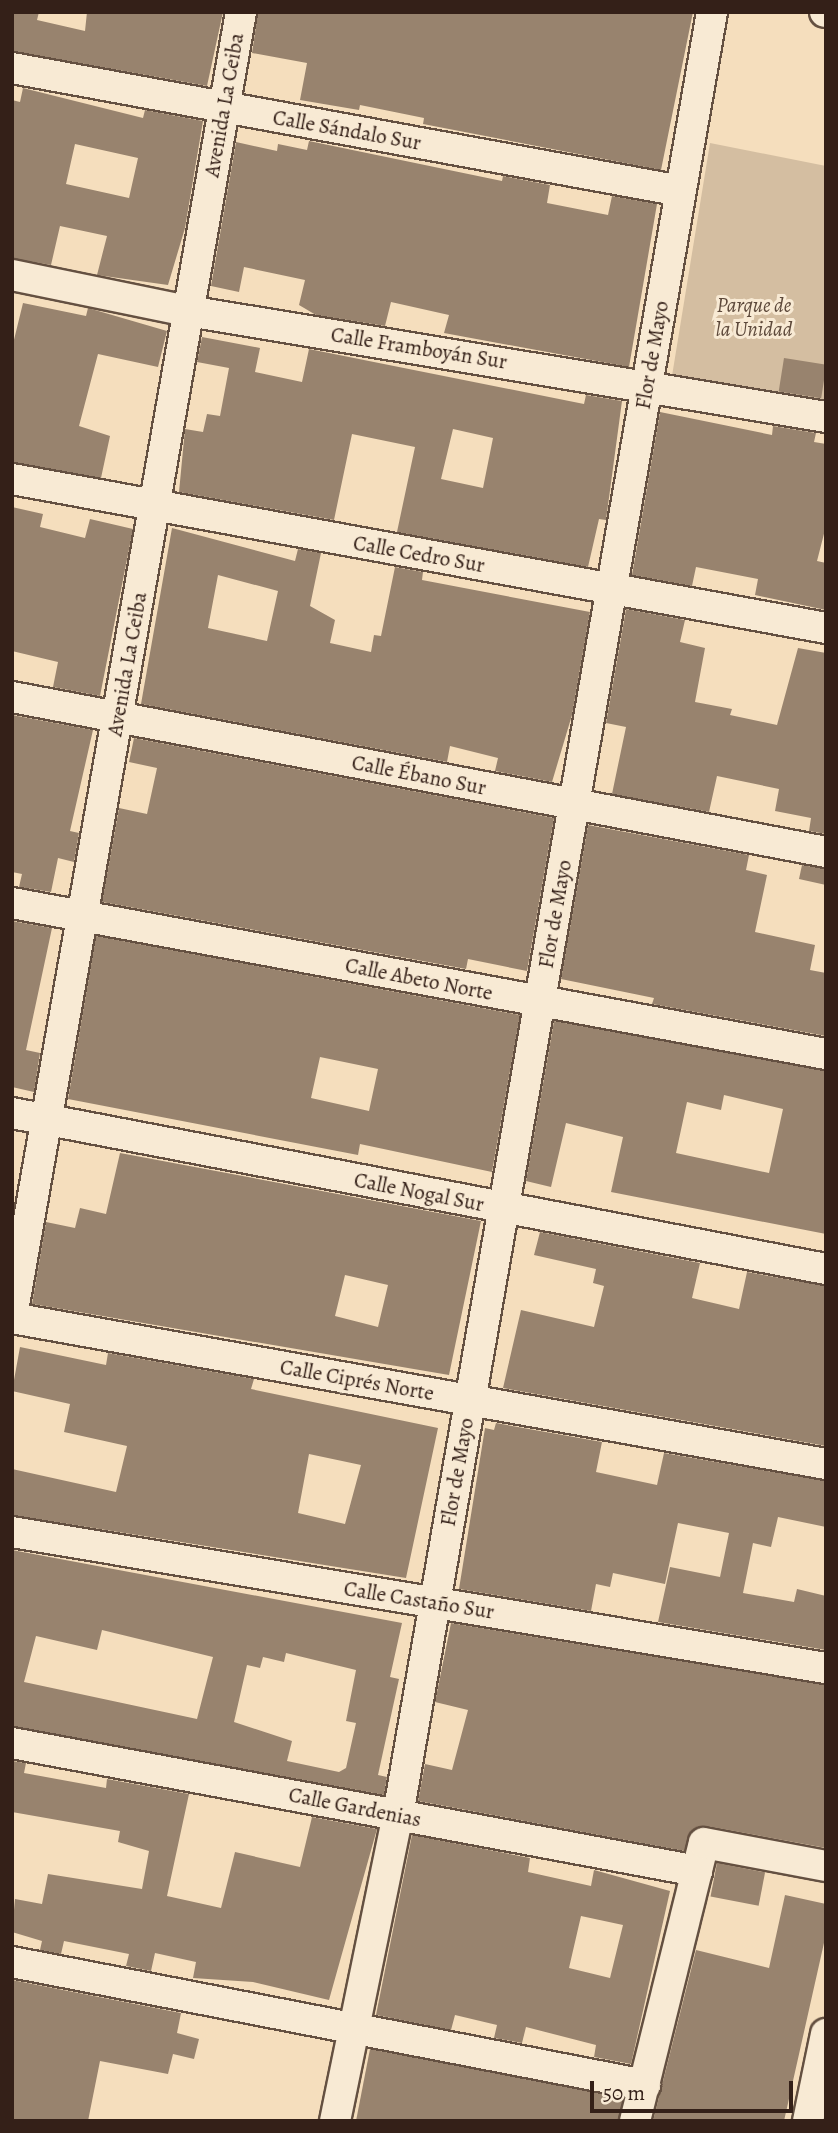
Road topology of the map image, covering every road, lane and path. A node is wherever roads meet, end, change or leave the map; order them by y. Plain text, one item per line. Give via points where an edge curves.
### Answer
1 (241, 12) edge
2 (712, 12) edge
3 (12, 68) edge
4 (224, 107) junction
5 (681, 191) junction
6 (12, 275) edge
7 (188, 311) junction
8 (647, 384) junction
9 (826, 417) edge
10 (12, 480) edge
11 (154, 505) junction
12 (611, 589) junction
13 (826, 628) edge
14 (12, 697) edge
15 (117, 717) junction
16 (574, 804) junction
17 (826, 852) edge
18 (12, 903) edge
19 (82, 916) junction
20 (540, 1002) junction
21 (826, 1054) edge
22 (12, 1113) edge
23 (47, 1118) junction
24 (503, 1209) junction
25 (826, 1269) edge
26 (12, 1317) edge
27 (470, 1400) junction
28 (826, 1464) edge
29 (12, 1532) edge
30 (435, 1602) junction
31 (826, 1668) edge
32 (12, 1743) edge
33 (398, 1815) junction
34 (700, 1857) junction
35 (826, 1866) edge
36 (12, 1962) edge
37 (354, 2028) junction
38 (826, 2034) edge
39 (823, 2065) edge
40 (645, 2085) junction
41 (335, 2121) edge
42 (635, 2121) edge
43 (807, 2121) edge

1 - 4 street, Avenida La Ceiba
2 - 5 street, Flor de Mayo
3 - 4 street, Calle Sándalo Sur
4 - 5 street, Calle Sándalo Sur
4 - 7 street, Avenida La Ceiba
5 - 8 street, Flor de Mayo
6 - 7 street, Calle Framboyán Sur
7 - 8 street, Calle Framboyán Sur
7 - 11 street, Avenida La Ceiba
8 - 9 street, Calle Framboyán Sur
8 - 12 street, Flor de Mayo
10 - 11 street, Calle Cedro Sur
11 - 12 street, Calle Cedro Sur
11 - 15 street, Avenida La Ceiba
12 - 13 street, Calle Cedro Sur
12 - 16 street, Flor de Mayo
14 - 15 street, Calle Ébano Sur
15 - 16 street, Calle Ébano Sur
15 - 19 street, Avenida La Ceiba
16 - 17 street, Calle Ébano Sur
16 - 20 street, Flor de Mayo
18 - 19 street, Calle Abeto Norte
19 - 20 street, Calle Abeto Norte
19 - 23 street, Avenida La Ceiba
20 - 21 street, Calle Abeto Norte
20 - 24 street, Flor de Mayo
22 - 23 street, Calle Nogal Sur
23 - 24 street, Calle Nogal Sur
23 - 26 street, Avenida La Ceiba
24 - 25 street, Calle Nogal Sur
24 - 27 street, Flor de Mayo
26 - 27 street, Calle Ciprés Norte
27 - 28 street, Calle Ciprés Norte
27 - 30 street, Flor de Mayo
29 - 30 street, Calle Castaño Sur
30 - 31 street, Calle Castaño Sur
30 - 33 street, Flor de Mayo
32 - 33 street, Calle Gardenias
33 - 34 street, Calle Gardenias
33 - 37 street, Flor de Mayo
34 - 35 street, Calle Gardenias
34 - 40 street
36 - 37 street
37 - 40 street
37 - 41 street, Flor de Mayo
38 - 39 street
39 - 43 street
40 - 42 street

